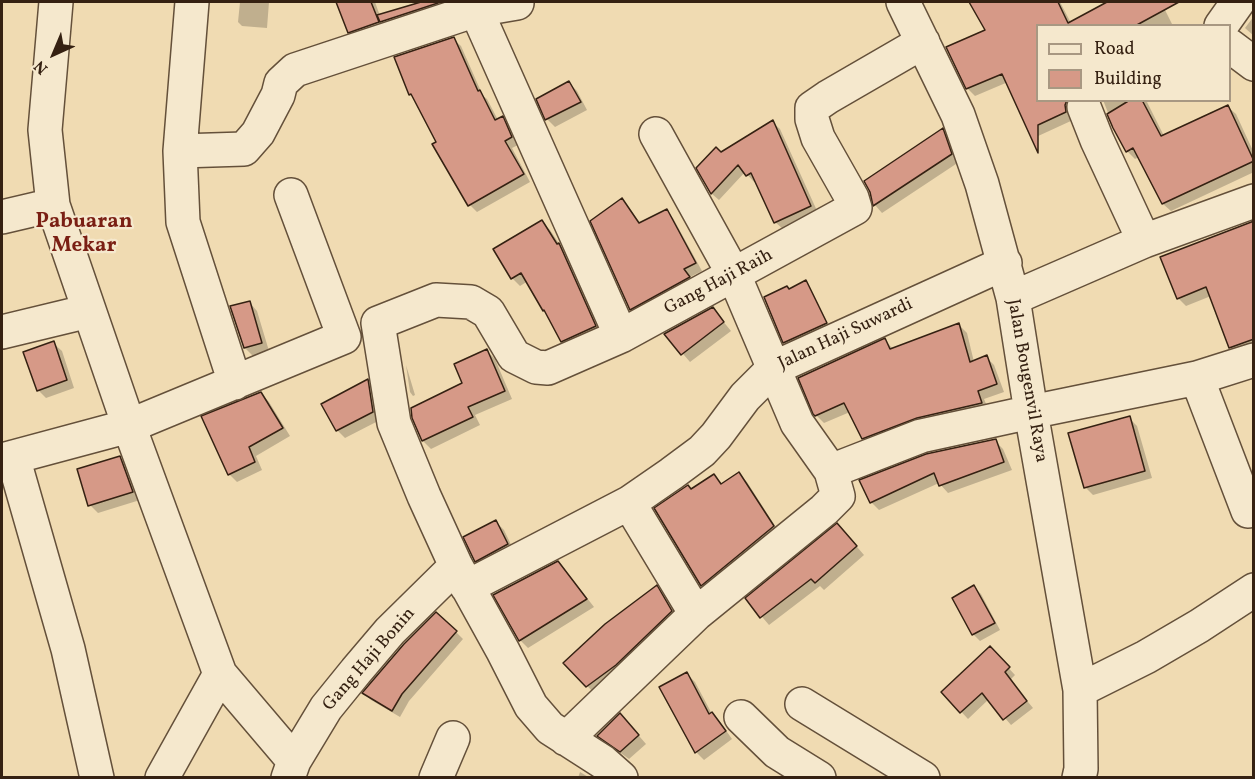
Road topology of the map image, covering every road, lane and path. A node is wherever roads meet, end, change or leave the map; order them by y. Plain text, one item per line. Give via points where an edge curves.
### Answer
1 (56, 2) edge
2 (192, 2) edge
3 (903, 2) edge
4 (1238, 2) edge
5 (517, 3) edge
6 (476, 10) junction
7 (1222, 24) edge
8 (923, 42) junction
9 (1231, 47) edge
10 (1254, 64) edge
11 (1084, 107) dead end
12 (656, 134) dead end
13 (180, 151) junction
14 (291, 195) dead end
15 (1254, 201) edge
16 (53, 205) junction
17 (2, 216) edge
18 (1144, 241) junction
19 (1005, 263) junction
20 (734, 275) junction
21 (1013, 298) junction
22 (89, 311) junction
23 (2, 332) edge
24 (621, 336) junction
25 (1254, 360) edge
26 (774, 368) junction
27 (1197, 378) junction
28 (234, 383) junction
29 (1031, 412) junction
30 (129, 426) junction
31 (7, 459) edge
32 (831, 471) junction
33 (629, 503) junction
34 (1248, 511) dead end
35 (461, 576) junction
36 (1254, 590) edge
37 (696, 614) junction
38 (220, 674) junction
39 (1080, 690) junction
40 (802, 704) dead end
41 (741, 717) dead end
42 (453, 738) dead end
43 (566, 739) junction
44 (291, 769) edge
45 (97, 777) edge
46 (162, 777) edge
47 (436, 777) edge
48 (621, 777) edge
49 (819, 777) edge
50 (923, 777) edge
51 (1079, 777) edge

1 - 16 street via 45,130
2 - 13 street
3 - 8 street, Jalan Bougenvil Raya
4 - 7 street
5 - 6 street
6 - 13 street via 295,70 280,83 278,95 258,133 244,149
6 - 24 street
8 - 19 street, Jalan Bougenvil Raya via 958,115
8 - 20 street, Gang Haji Raih via 812,108 819,138 855,208
9 - 10 street
11 - 18 street
12 - 20 street
13 - 28 street via 183,222
14 - 28 street via 344,337
15 - 18 street
16 - 17 street
16 - 22 street
18 - 21 street
19 - 21 street, Jalan Bougenvil Raya
19 - 26 street, Jalan Haji Suwardi
20 - 24 street, Gang Haji Raih
20 - 26 street
21 - 29 street, Jalan Bougenvil Raya
22 - 23 street
22 - 30 street
24 - 35 street, Gang Haji Raih via 548,368 536,368 514,356 488,312 471,302 436,300 378,323 394,423
25 - 27 street
26 - 32 street via 797,423
26 - 33 street, Jalan Haji Suwardi via 702,451
27 - 29 street
27 - 34 street
28 - 30 street
29 - 32 street via 921,436
29 - 39 street, Jalan Bougenvil Raya
30 - 31 street
30 - 38 street
31 - 45 street via 68,649
32 - 37 street via 838,496
33 - 35 street, Jalan Haji Suwardi
33 - 37 street
35 - 43 street via 531,706 549,728
35 - 44 street, Gang Haji Bonin via 390,631 326,708
36 - 39 street via 1146,657
37 - 43 street
38 - 44 street
38 - 46 street
39 - 51 street, Jalan Bougenvil Raya
40 - 50 street
41 - 49 street via 777,752
42 - 47 street
43 - 48 street

